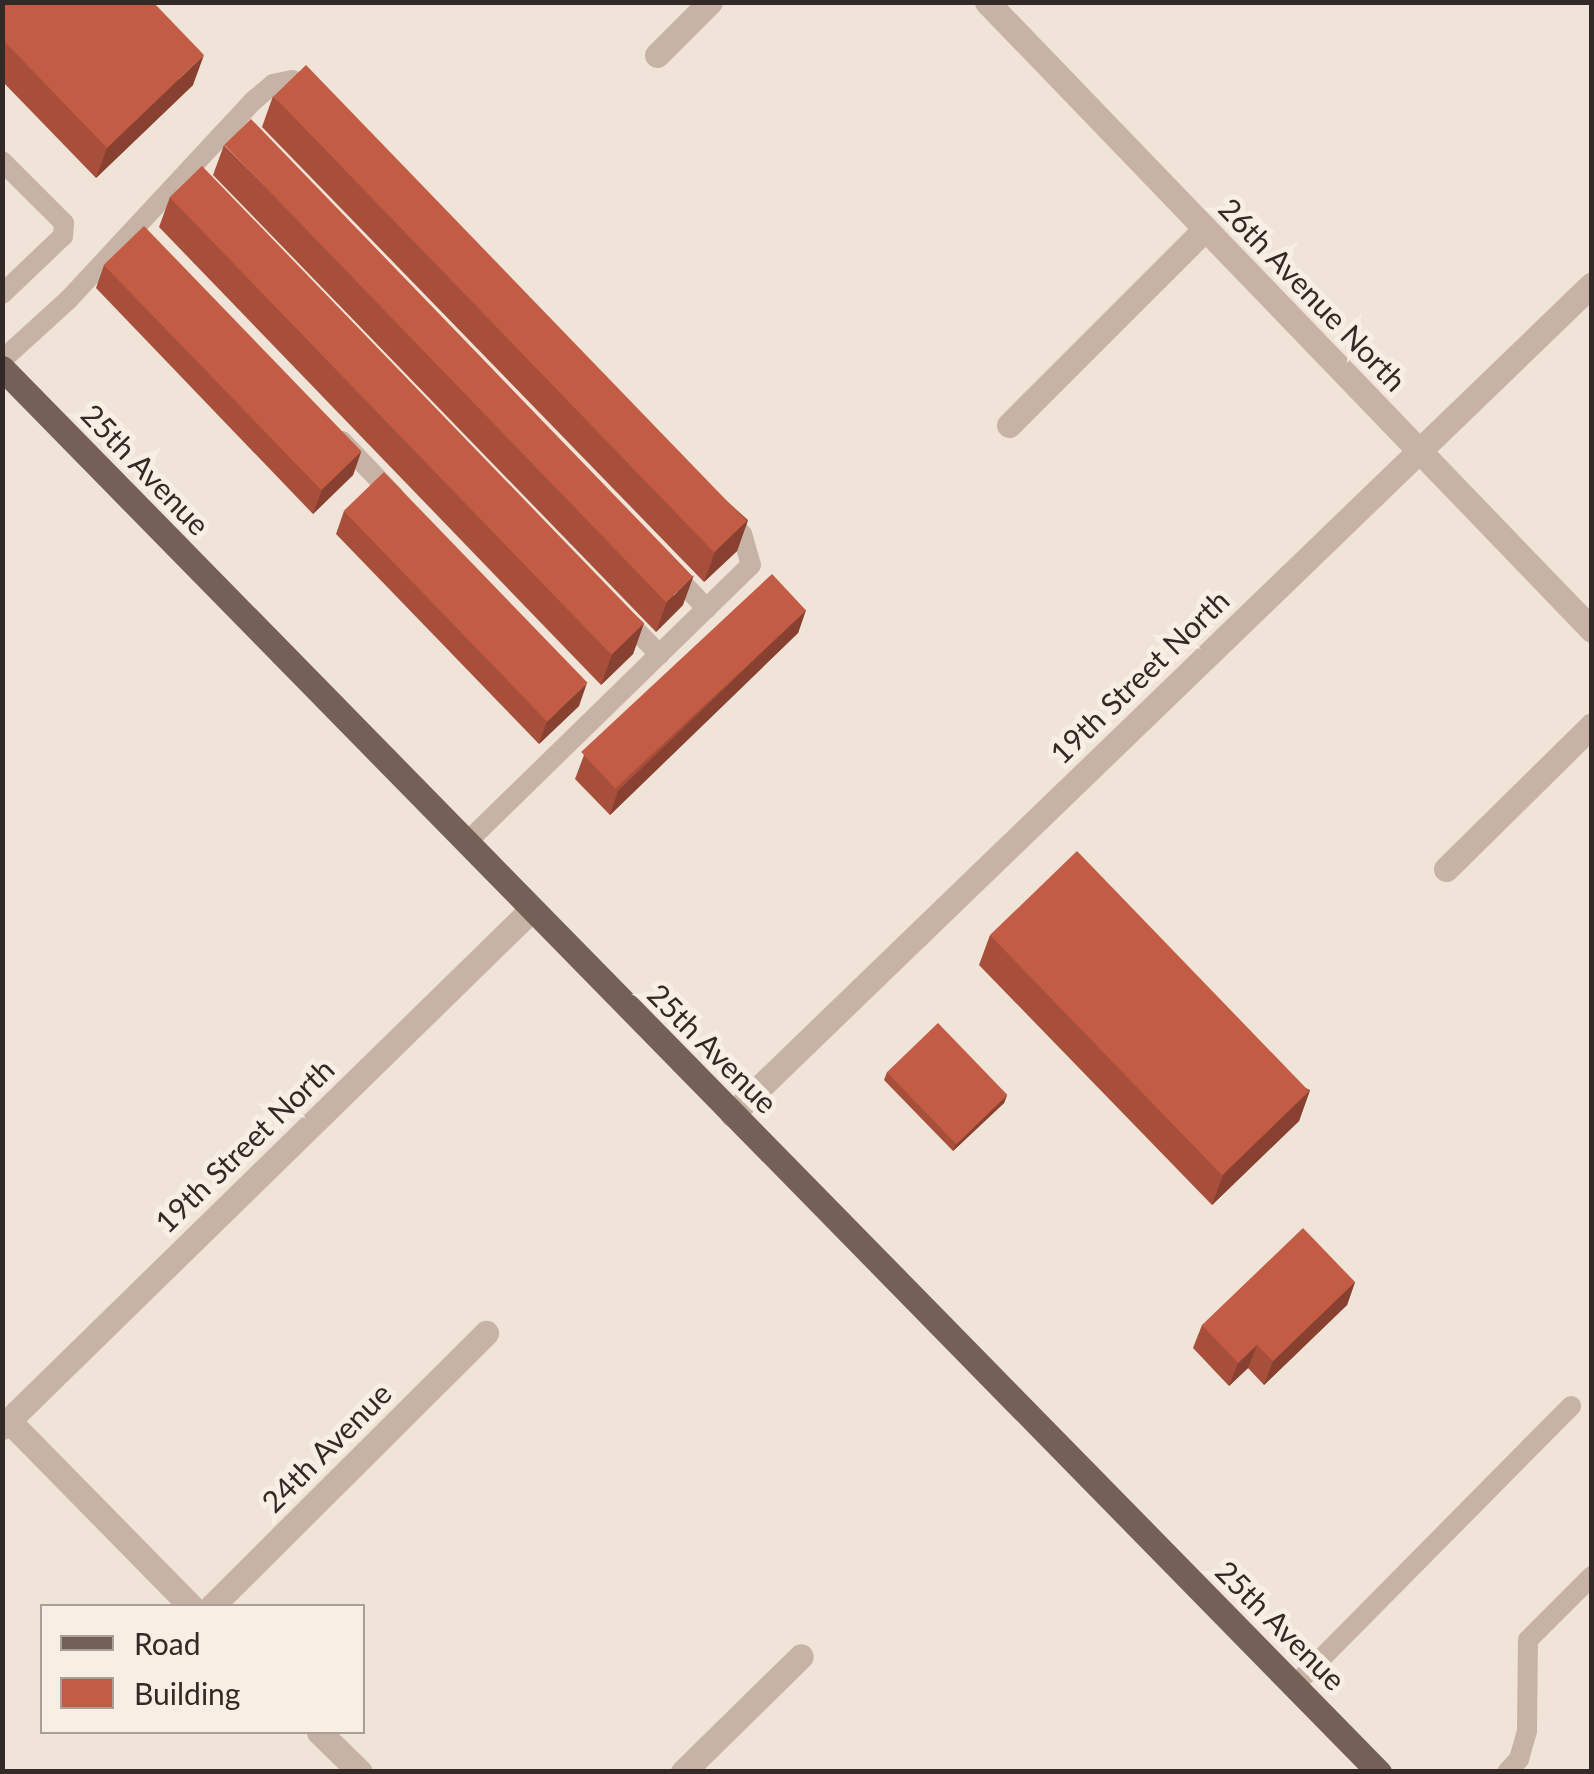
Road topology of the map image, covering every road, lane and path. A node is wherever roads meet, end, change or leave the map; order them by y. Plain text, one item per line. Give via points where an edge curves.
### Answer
1 (710, 2) edge
2 (987, 2) edge
3 (658, 55) dead end
4 (324, 100) edge
5 (2, 161) edge
6 (1205, 229) junction
7 (1592, 284) edge
8 (2, 294) edge
9 (2, 364) edge
10 (1009, 424) dead end
11 (328, 426) edge
12 (1419, 451) junction
13 (702, 492) edge
14 (410, 512) edge
15 (652, 552) edge
16 (604, 598) edge
17 (707, 609) junction
18 (1592, 630) edge
19 (660, 655) junction
20 (1592, 725) edge
21 (466, 843) junction
22 (1446, 870) dead end
23 (532, 910) junction
24 (732, 1114) junction
25 (486, 1333) dead end
26 (1571, 1406) dead end
27 (6, 1424) edge
28 (1592, 1576) edge
29 (189, 1604) edge
30 (214, 1604) edge
31 (801, 1656) dead end
32 (1294, 1686) junction
33 (321, 1734) edge
34 (360, 1772) edge
35 (683, 1772) edge
36 (1379, 1772) edge
37 (1507, 1772) edge

1 - 3 street
2 - 6 street, 26th Avenue North
4 - 9 lane via 292,80 273,84 143,234
5 - 8 lane via 64,223 63,236
6 - 10 street
6 - 12 street, 26th Avenue North
7 - 12 street, 19th Street North
9 - 21 main road, 25th Avenue
11 - 14 lane
12 - 18 street, 26th Avenue North
12 - 24 street, 19th Street North
13 - 17 lane via 752,553 752,565
15 - 17 lane
16 - 19 lane
17 - 19 lane
19 - 21 lane via 595,704
20 - 22 street
21 - 23 main road, 25th Avenue
23 - 24 main road, 25th Avenue
23 - 27 street, 19th Street North
24 - 32 main road, 25th Avenue
25 - 30 street, 24th Avenue
26 - 32 lane
27 - 29 street
28 - 37 lane via 1528,1640 1527,1731 1519,1760
31 - 35 street
32 - 36 main road, 25th Avenue
33 - 34 street

